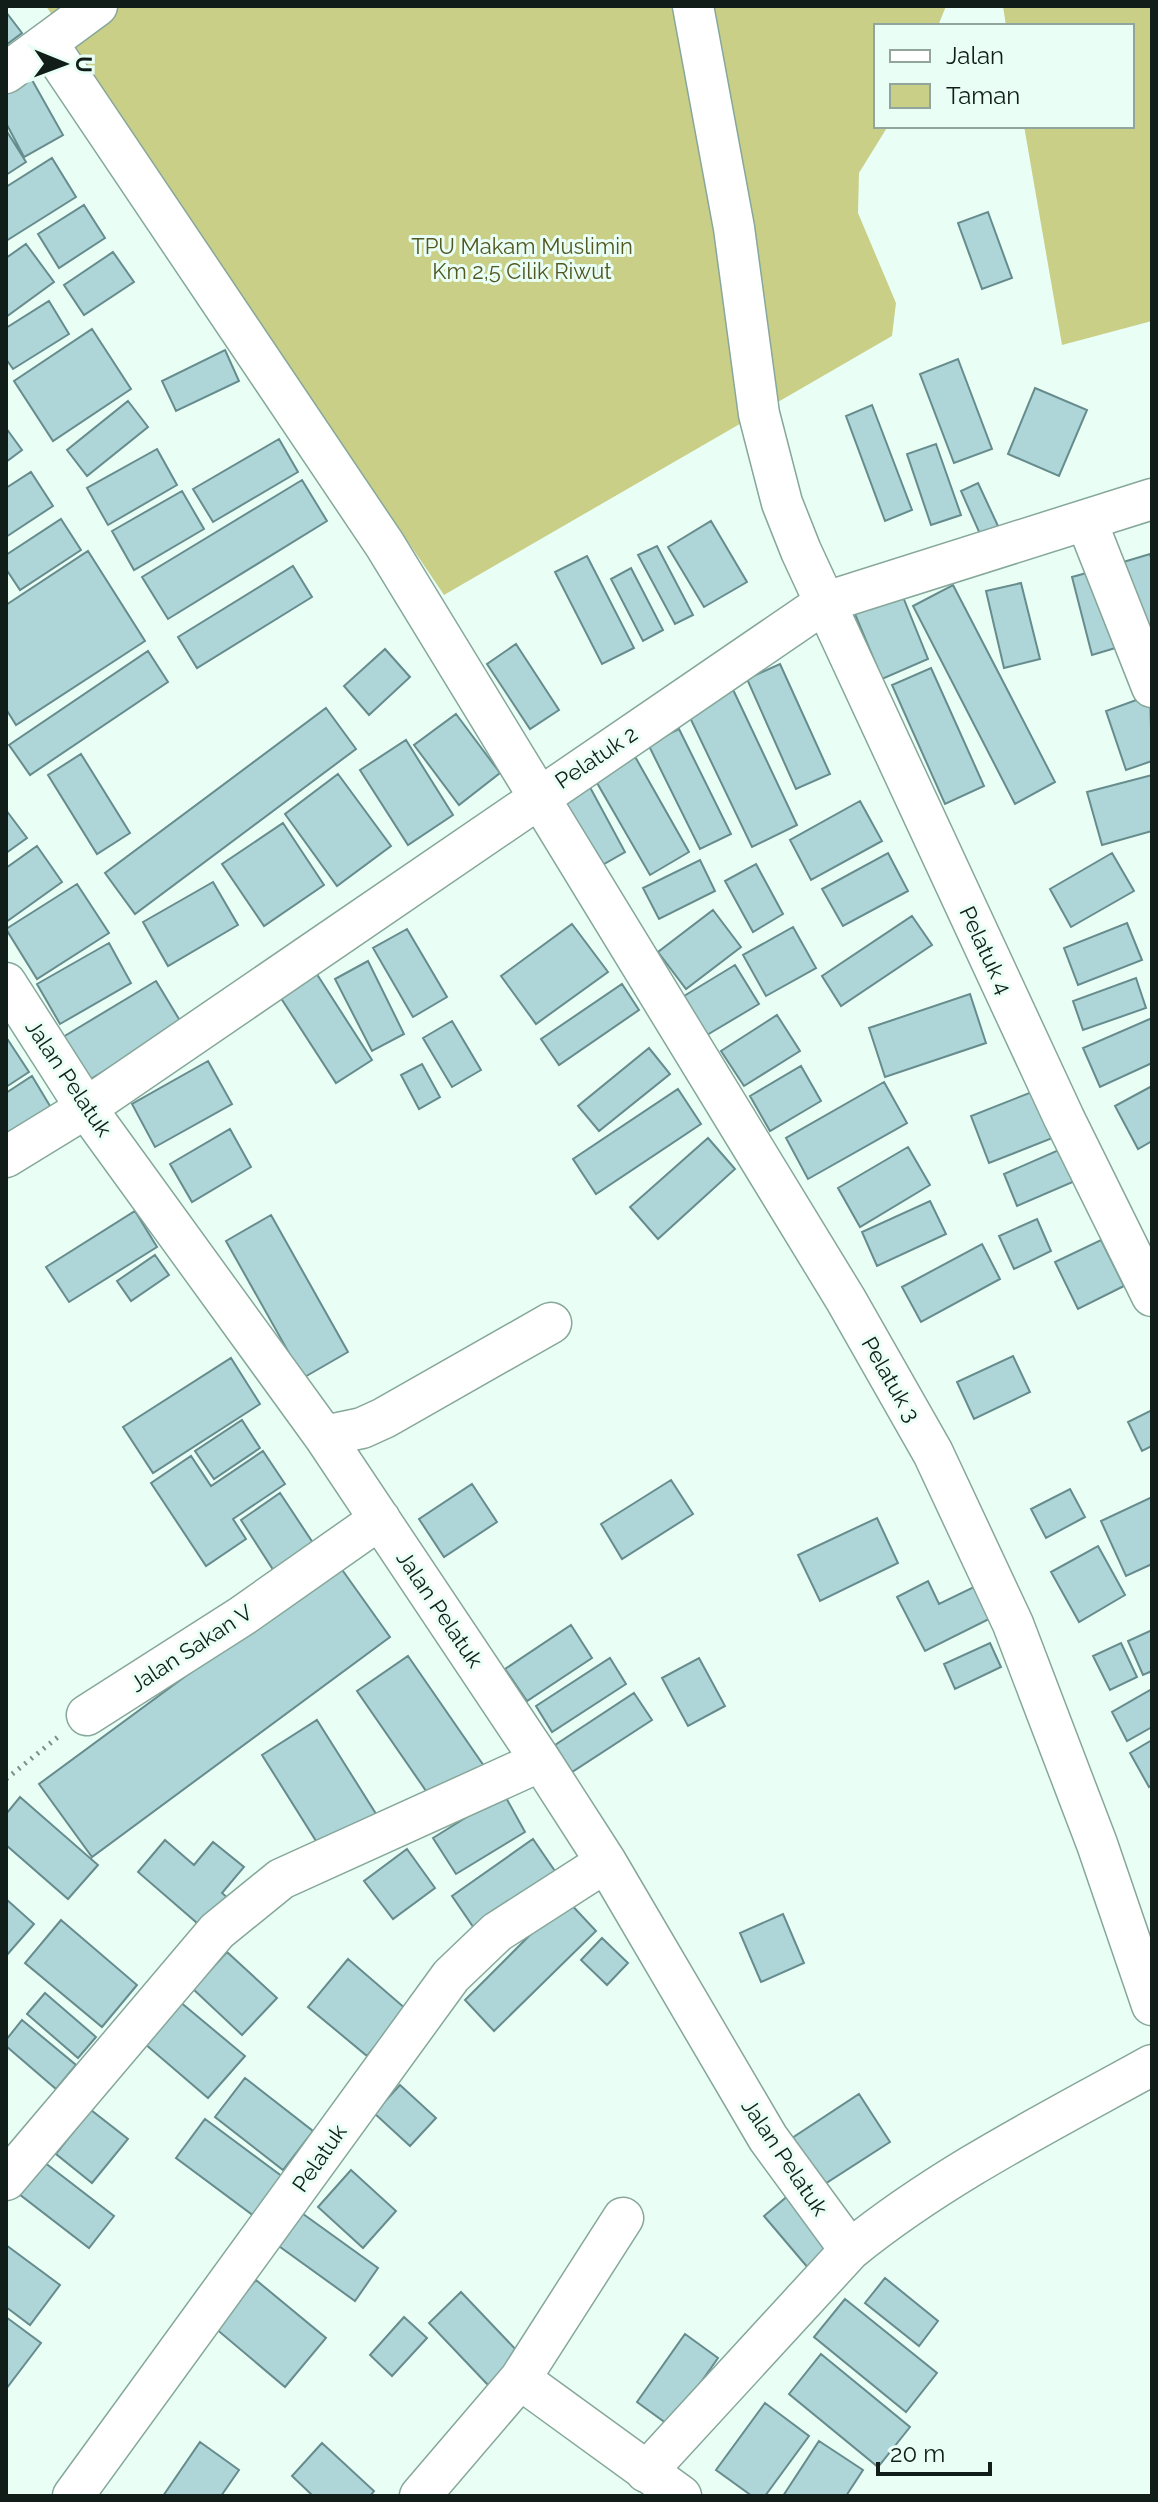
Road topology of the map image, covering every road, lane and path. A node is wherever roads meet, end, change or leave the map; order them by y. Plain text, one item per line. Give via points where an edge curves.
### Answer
1 (97, 6) edge
2 (693, 6) edge
3 (48, 44) junction
4 (6, 73) edge
5 (1152, 499) edge
6 (1086, 520) junction
7 (826, 602) junction
8 (1152, 687) edge
9 (537, 798) junction
10 (6, 983) edge
11 (86, 1108) junction
12 (6, 1157) edge
13 (1152, 1296) edge
14 (551, 1323) dead end
15 (324, 1436) junction
16 (380, 1519) junction
17 (87, 1715) joint
18 (541, 1761) junction
19 (6, 1779) edge
20 (606, 1862) junction
21 (1152, 2005) edge
22 (1152, 2065) edge
23 (6, 2180) edge
24 (623, 2218) dead end
25 (850, 2250) junction
26 (520, 2379) junction
27 (646, 2472) junction
28 (73, 2496) edge
29 (420, 2496) edge
30 (681, 2496) edge

1 - 3 street
2 - 7 street, Pelatuk 4 via 734,228 759,414 782,503
3 - 4 street
3 - 9 street, Pelatuk 3 via 385,545
5 - 6 street, Pelatuk 2
6 - 7 street, Pelatuk 2
6 - 8 street
7 - 9 street, Pelatuk 2
7 - 13 street, Pelatuk 4
9 - 11 street, Pelatuk 2
9 - 21 street, Pelatuk 3 via 846,1300 933,1453 1013,1624
10 - 11 street, Jalan Pelatuk
11 - 12 street, Pelatuk 2
11 - 15 street, Jalan Pelatuk
14 - 15 street via 384,1418
15 - 16 street, Jalan Pelatuk
16 - 17 street, Jalan Sakan V
16 - 18 street, Jalan Pelatuk
17 - 19 path
18 - 20 street, Jalan Pelatuk
18 - 23 street via 281,1879 217,1931
20 - 25 street, Jalan Pelatuk via 768,2138
20 - 28 street, Pelatuk via 497,1932 451,1976
22 - 25 street via 1006,2146 884,2222
24 - 26 street
25 - 27 street
26 - 27 street
26 - 29 street
27 - 30 street

